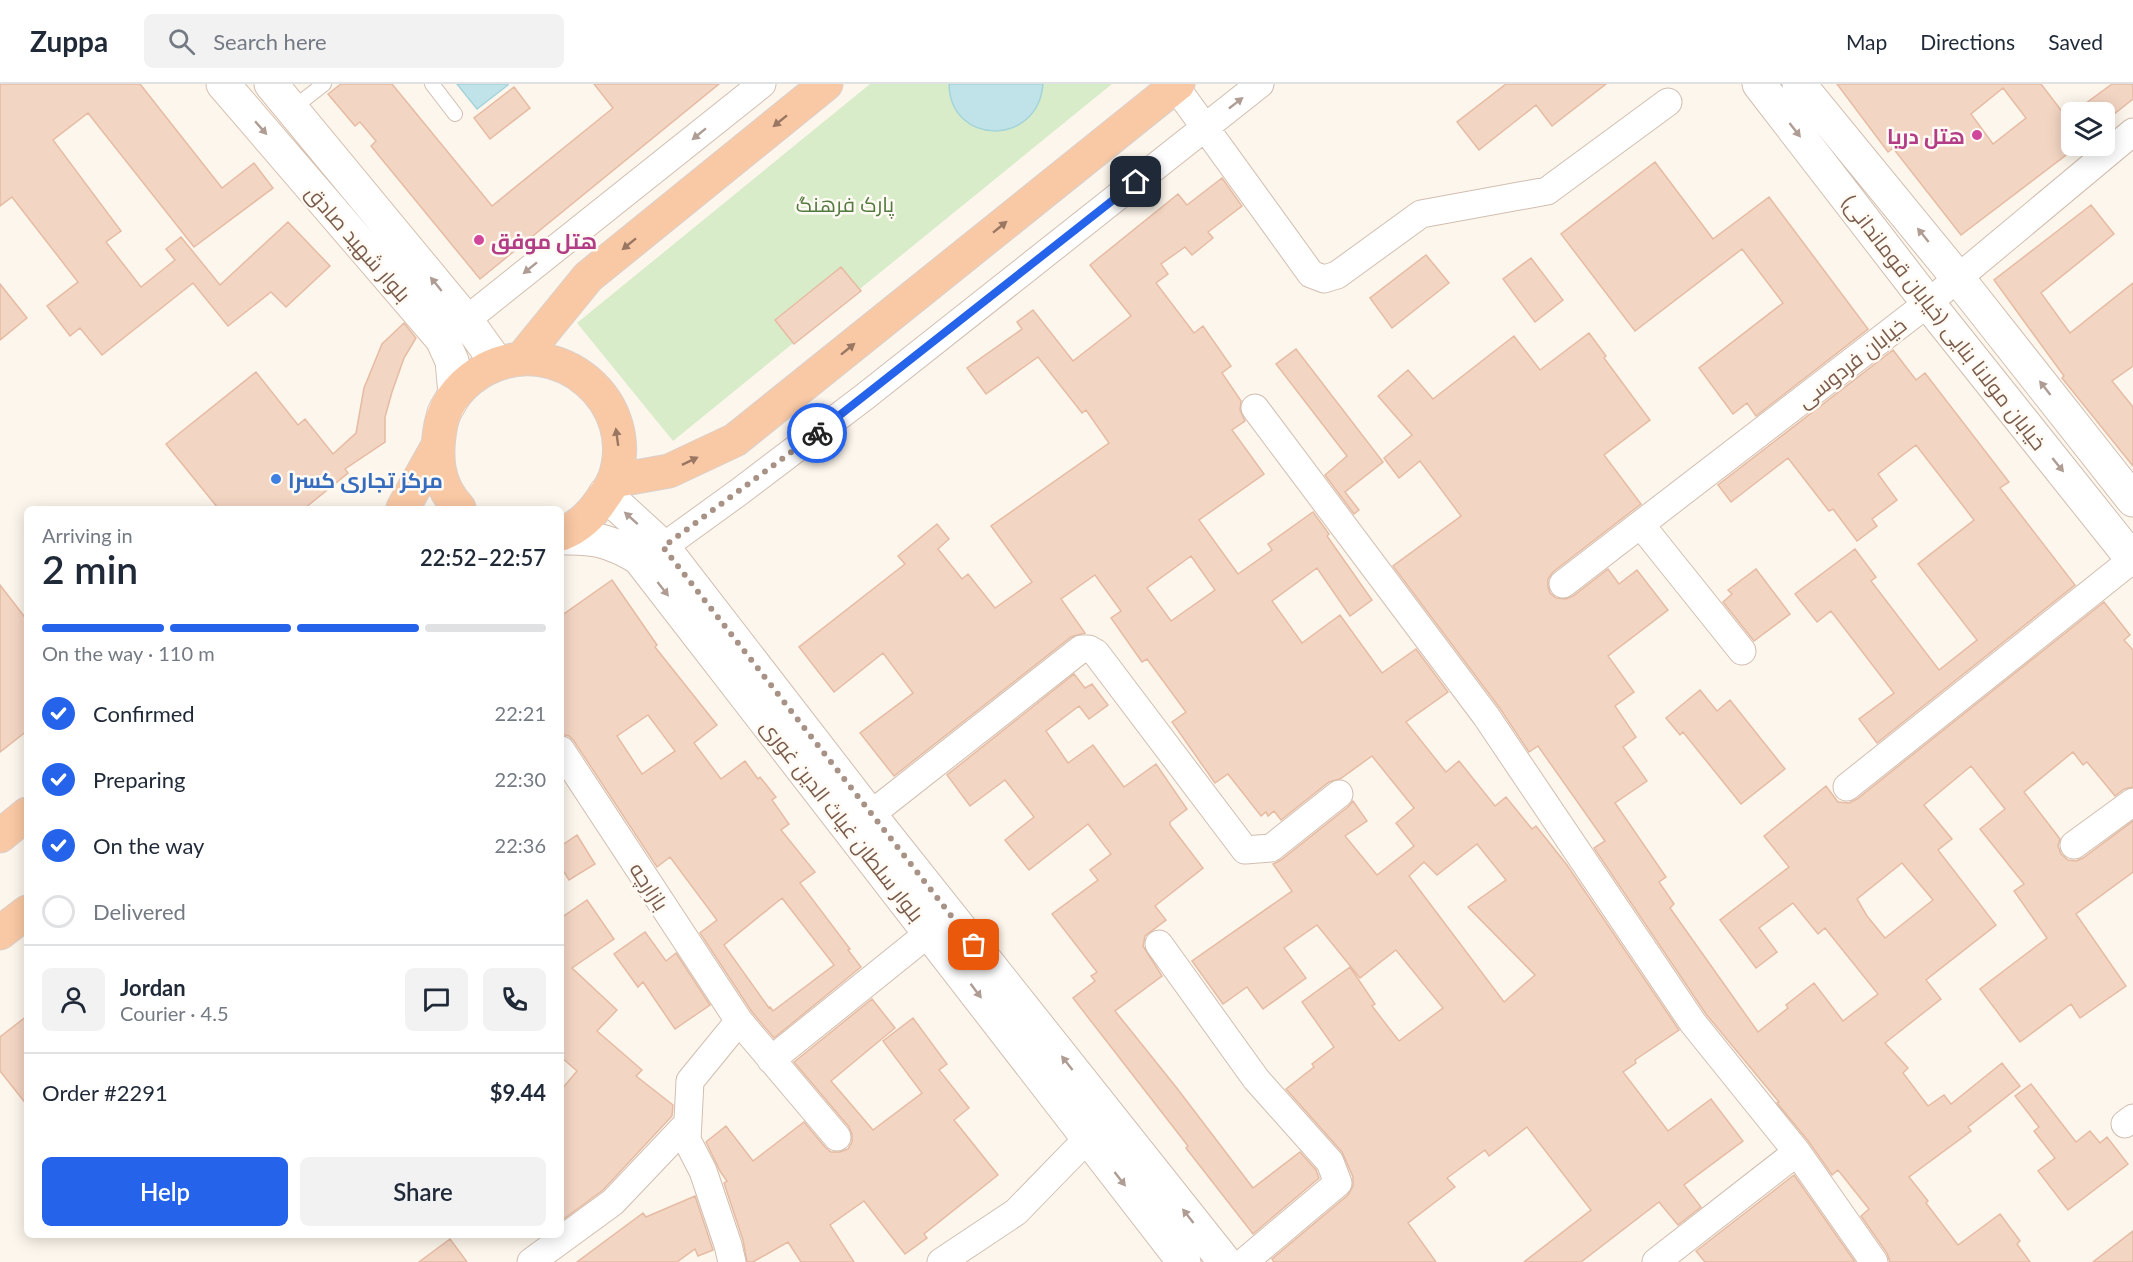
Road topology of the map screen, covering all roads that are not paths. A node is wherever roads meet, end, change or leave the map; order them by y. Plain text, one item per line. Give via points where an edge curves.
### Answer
1 (223, 84) edge
2 (271, 84) edge
3 (324, 84) edge
4 (432, 84) edge
5 (762, 84) edge
6 (826, 84) edge
7 (1260, 84) edge
8 (1759, 84) edge
9 (1799, 84) edge
10 (1176, 85) edge
11 (1668, 102) dead end
12 (292, 109) junction
13 (455, 114) dead end
14 (1206, 127) junction
15 (2133, 132) edge
16 (1957, 276) junction
17 (1928, 303) junction
18 (454, 329) junction
19 (510, 361) junction
20 (1255, 408) dead end
21 (443, 416) junction
22 (436, 449) junction
23 (609, 488) junction
24 (2133, 500) edge
25 (404, 506) edge
26 (457, 506) edge
27 (1641, 525) junction
28 (564, 534) edge
29 (564, 536) edge
30 (651, 552) junction
31 (2133, 559) edge
32 (1563, 584) dead end
33 (1742, 651) dead end
34 (564, 755) edge
35 (1847, 787) dead end
36 (1339, 794) dead end
37 (2133, 802) edge
38 (870, 815) junction
39 (24, 816) edge
40 (0, 836) edge
41 (2074, 845) dead end
42 (24, 914) edge
43 (930, 932) junction
44 (0, 933) edge
45 (1159, 944) dead end
46 (739, 1021) junction
47 (771, 1060) junction
48 (688, 1124) junction
49 (837, 1137) dead end
50 (1088, 1138) junction
51 (1797, 1152) junction
52 (564, 1238) edge
53 (564, 1238) edge
54 (531, 1262) edge
55 (732, 1262) edge
56 (941, 1262) edge
57 (1184, 1262) edge
58 (1225, 1262) edge
59 (1244, 1262) edge
60 (1656, 1262) edge
61 (1874, 1262) edge

1 -> 18 street, بلوار شهید صادق
2 - 12 street, بلوار شهید صادق
3 - 12 lane
4 - 13 lane
5 -> 18 street
6 -> 19 highway via 588,277
14 -> 7 street
8 -> 17 street, خیابان مولانا بنایی (خیابان قوماندانی)
16 -> 9 street, خیابان مولانا بنایی (خیابان قوماندانی)
10 - 14 street
23 -> 10 highway via 669,471 735,440
11 - 14 street via 1547,191 1421,214 1337,275 1324,279 1311,274
18 -> 12 street, بلوار شهید صادق
14 - 30 street via 863,398
15 - 16 street, خیابان فردوسی
16 - 17 street, خیابان فردوسی
24 -> 16 street, خیابان مولانا بنایی (خیابان قوماندانی)
17 - 27 street, خیابان فردوسی
17 -> 31 street, خیابان مولانا بنایی (خیابان قوماندانی)
18 - 19 street, بلوار شهید صادق
18 - 21 street, بلوار شهید صادق via 455,394
19 - 21 highway via 474,375 455,393
23 -> 19 highway via 619,451 615,422 601,395 580,374 552,361
20 - 51 street via 1486,716 1693,1023
21 - 22 highway
22 - 25 highway
22 - 26 highway via 440,476
23 - 28 highway via 592,515
30 -> 23 street
27 - 32 street, خیابان فردوسی
27 - 33 street
29 - 30 street, بلوار سلطان غیاث الدین غوری
30 - 38 street
30 -> 43 street, بلوار سلطان غیاث الدین غوری
31 - 35 street
34 - 46 street, بازارچه
36 - 38 street via 1271,848 1245,850 1096,653 1081,649
37 - 41 street
58 -> 38 street
39 - 40 highway
42 - 44 highway
43 - 47 street
43 -> 50 street, بلوار سلطان غیاث الدین غوری
45 - 59 street via 1256,1079 1330,1162 1338,1183
46 - 47 street, بازارچه
46 - 48 street via 690,1081
47 - 49 street, بازارچه
48 - 53 street via 613,1202
48 - 55 street via 687,1140 703,1172
50 - 56 street via 1016,1212
50 -> 57 street, بلوار سلطان غیاث الدین غوری
51 - 60 street
51 - 61 street
52 - 54 street

